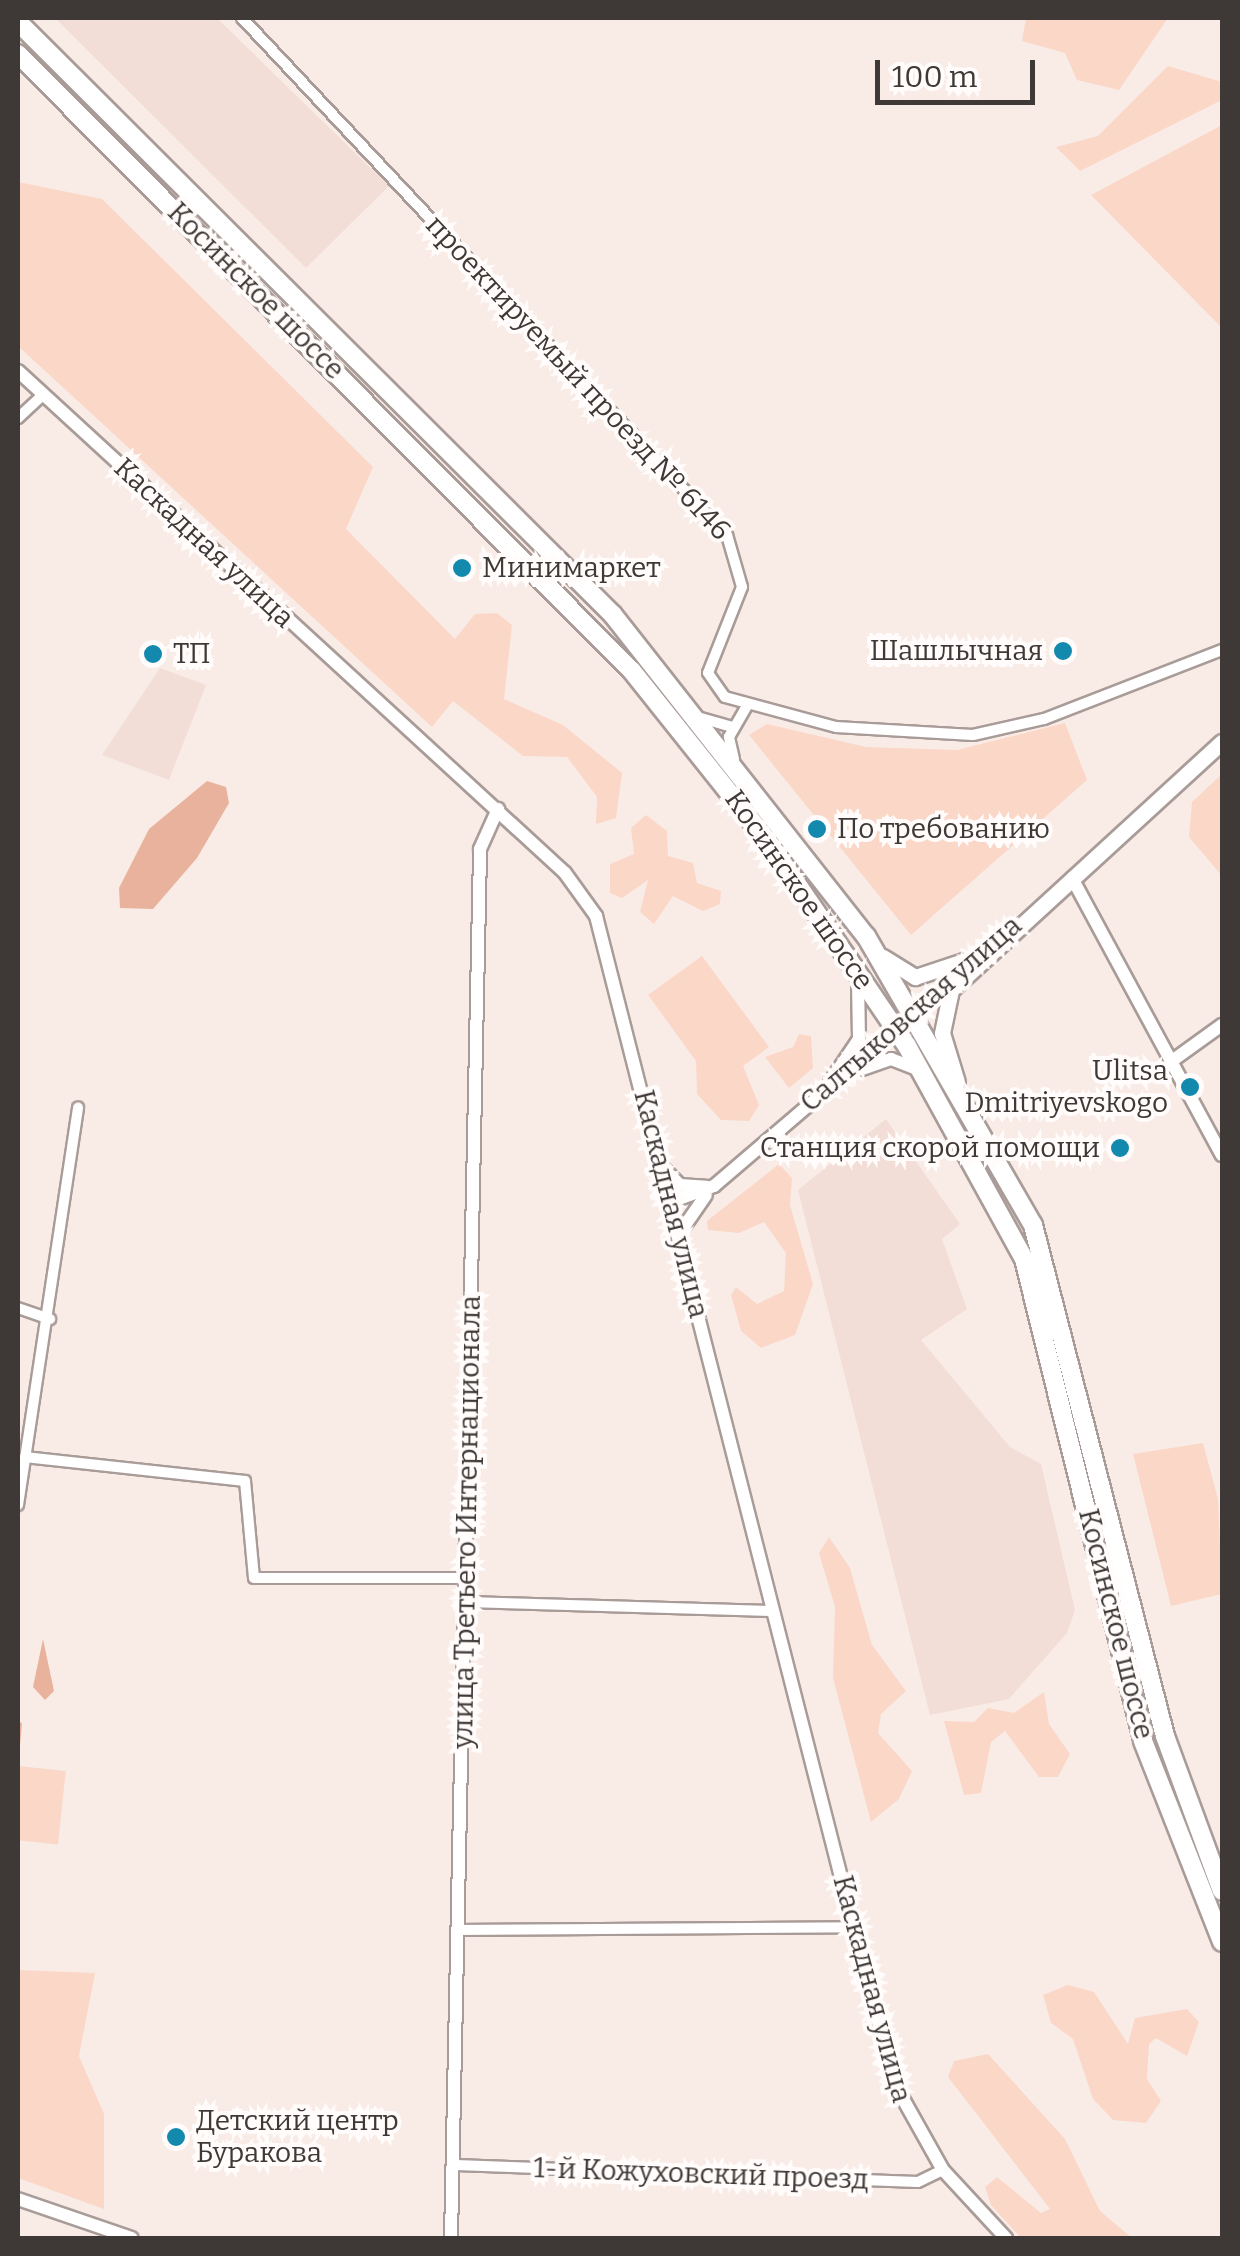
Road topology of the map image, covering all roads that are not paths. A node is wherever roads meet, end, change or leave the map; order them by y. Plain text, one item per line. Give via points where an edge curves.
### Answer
1 (242, 18) edge
2 (18, 22) edge
3 (18, 54) edge
4 (18, 370) edge
5 (43, 395) junction
6 (18, 418) edge
7 (1222, 650) edge
8 (747, 706) junction
9 (701, 718) junction
10 (733, 726) junction
11 (1222, 742) edge
12 (735, 760) junction
13 (498, 810) junction
14 (1072, 878) junction
15 (866, 936) junction
16 (844, 949) junction
17 (966, 966) junction
18 (914, 1011) junction
19 (1222, 1024) edge
20 (895, 1028) junction
21 (1176, 1058) junction
22 (924, 1072) junction
23 (957, 1082) junction
24 (832, 1085) junction
25 (78, 1107) dead end
26 (1222, 1155) edge
27 (662, 1166) junction
28 (714, 1186) junction
29 (671, 1202) junction
30 (679, 1234) junction
31 (18, 1308) edge
32 (50, 1319) junction
33 (25, 1457) junction
34 (18, 1504) edge
35 (464, 1578) junction
36 (464, 1602) junction
37 (774, 1611) junction
38 (1222, 1892) edge
39 (854, 1927) junction
40 (459, 1930) junction
41 (1222, 1942) edge
42 (456, 2165) junction
43 (943, 2170) junction
44 (18, 2199) edge
45 (1002, 2237) edge
46 (132, 2238) edge
47 (451, 2238) edge

1 - 8 street, проектируемый проезд № 6146 via 728,535 742,586 708,673 718,691
2 - 9 highway, Косинское шоссе via 614,615
3 - 16 highway, Косинское шоссе via 593,628 707,762
4 - 5 street, Каскадная улица
5 - 6 street
5 - 13 street, Каскадная улица
7 - 8 street, проектируемый проезд № 6146 via 1044,719 973,735 836,727
8 - 10 street
9 - 10 street
9 - 12 highway, Косинское шоссе
10 - 12 street
11 - 14 main road, Салтыковская улица
12 - 15 highway, Косинское шоссе
13 - 27 street, Каскадная улица via 596,916
13 - 35 street, улица Третьего Интернационала via 480,849
14 - 17 main road, Салтыковская улица
14 - 21 street
15 - 17 main road via 915,977
15 - 18 highway, Косинское шоссе
16 - 20 highway, Косинское шоссе
16 - 24 street via 863,1022
17 - 18 street, Салтыковская улица
17 - 23 main road via 941,1020
18 - 20 street, Салтыковская улица
18 - 23 highway, Косинское шоссе
19 - 21 street
20 - 22 highway, Косинское шоссе
20 - 24 street, Салтыковская улица
21 - 26 street
22 - 24 street via 881,1060
22 - 41 highway, Косинское шоссе via 1029,1275 1143,1740
23 - 38 highway, Косинское шоссе via 1051,1274 1165,1736
24 - 28 street, Салтыковская улица
25 - 32 street
27 - 28 street via 680,1184
27 - 29 street, Каскадная улица
28 - 29 street, Салтыковская улица
28 - 30 street
29 - 30 street, Каскадная улица
30 - 37 street, Каскадная улица
31 - 32 street
32 - 33 street
33 - 34 street
33 - 35 street via 244,1480 254,1578
35 - 36 street, улица Третьего Интернационала
36 - 37 street
36 - 40 street, улица Третьего Интернационала
37 - 39 street, Каскадная улица
39 - 40 street
39 - 43 street, Каскадная улица via 893,2081
40 - 42 street, улица Третьего Интернационала
42 - 43 street, 1-й Кожуховский проезд via 918,2182
42 - 47 street, улица Третьего Интернационала
43 - 45 street, Каскадная улица
44 - 46 street

